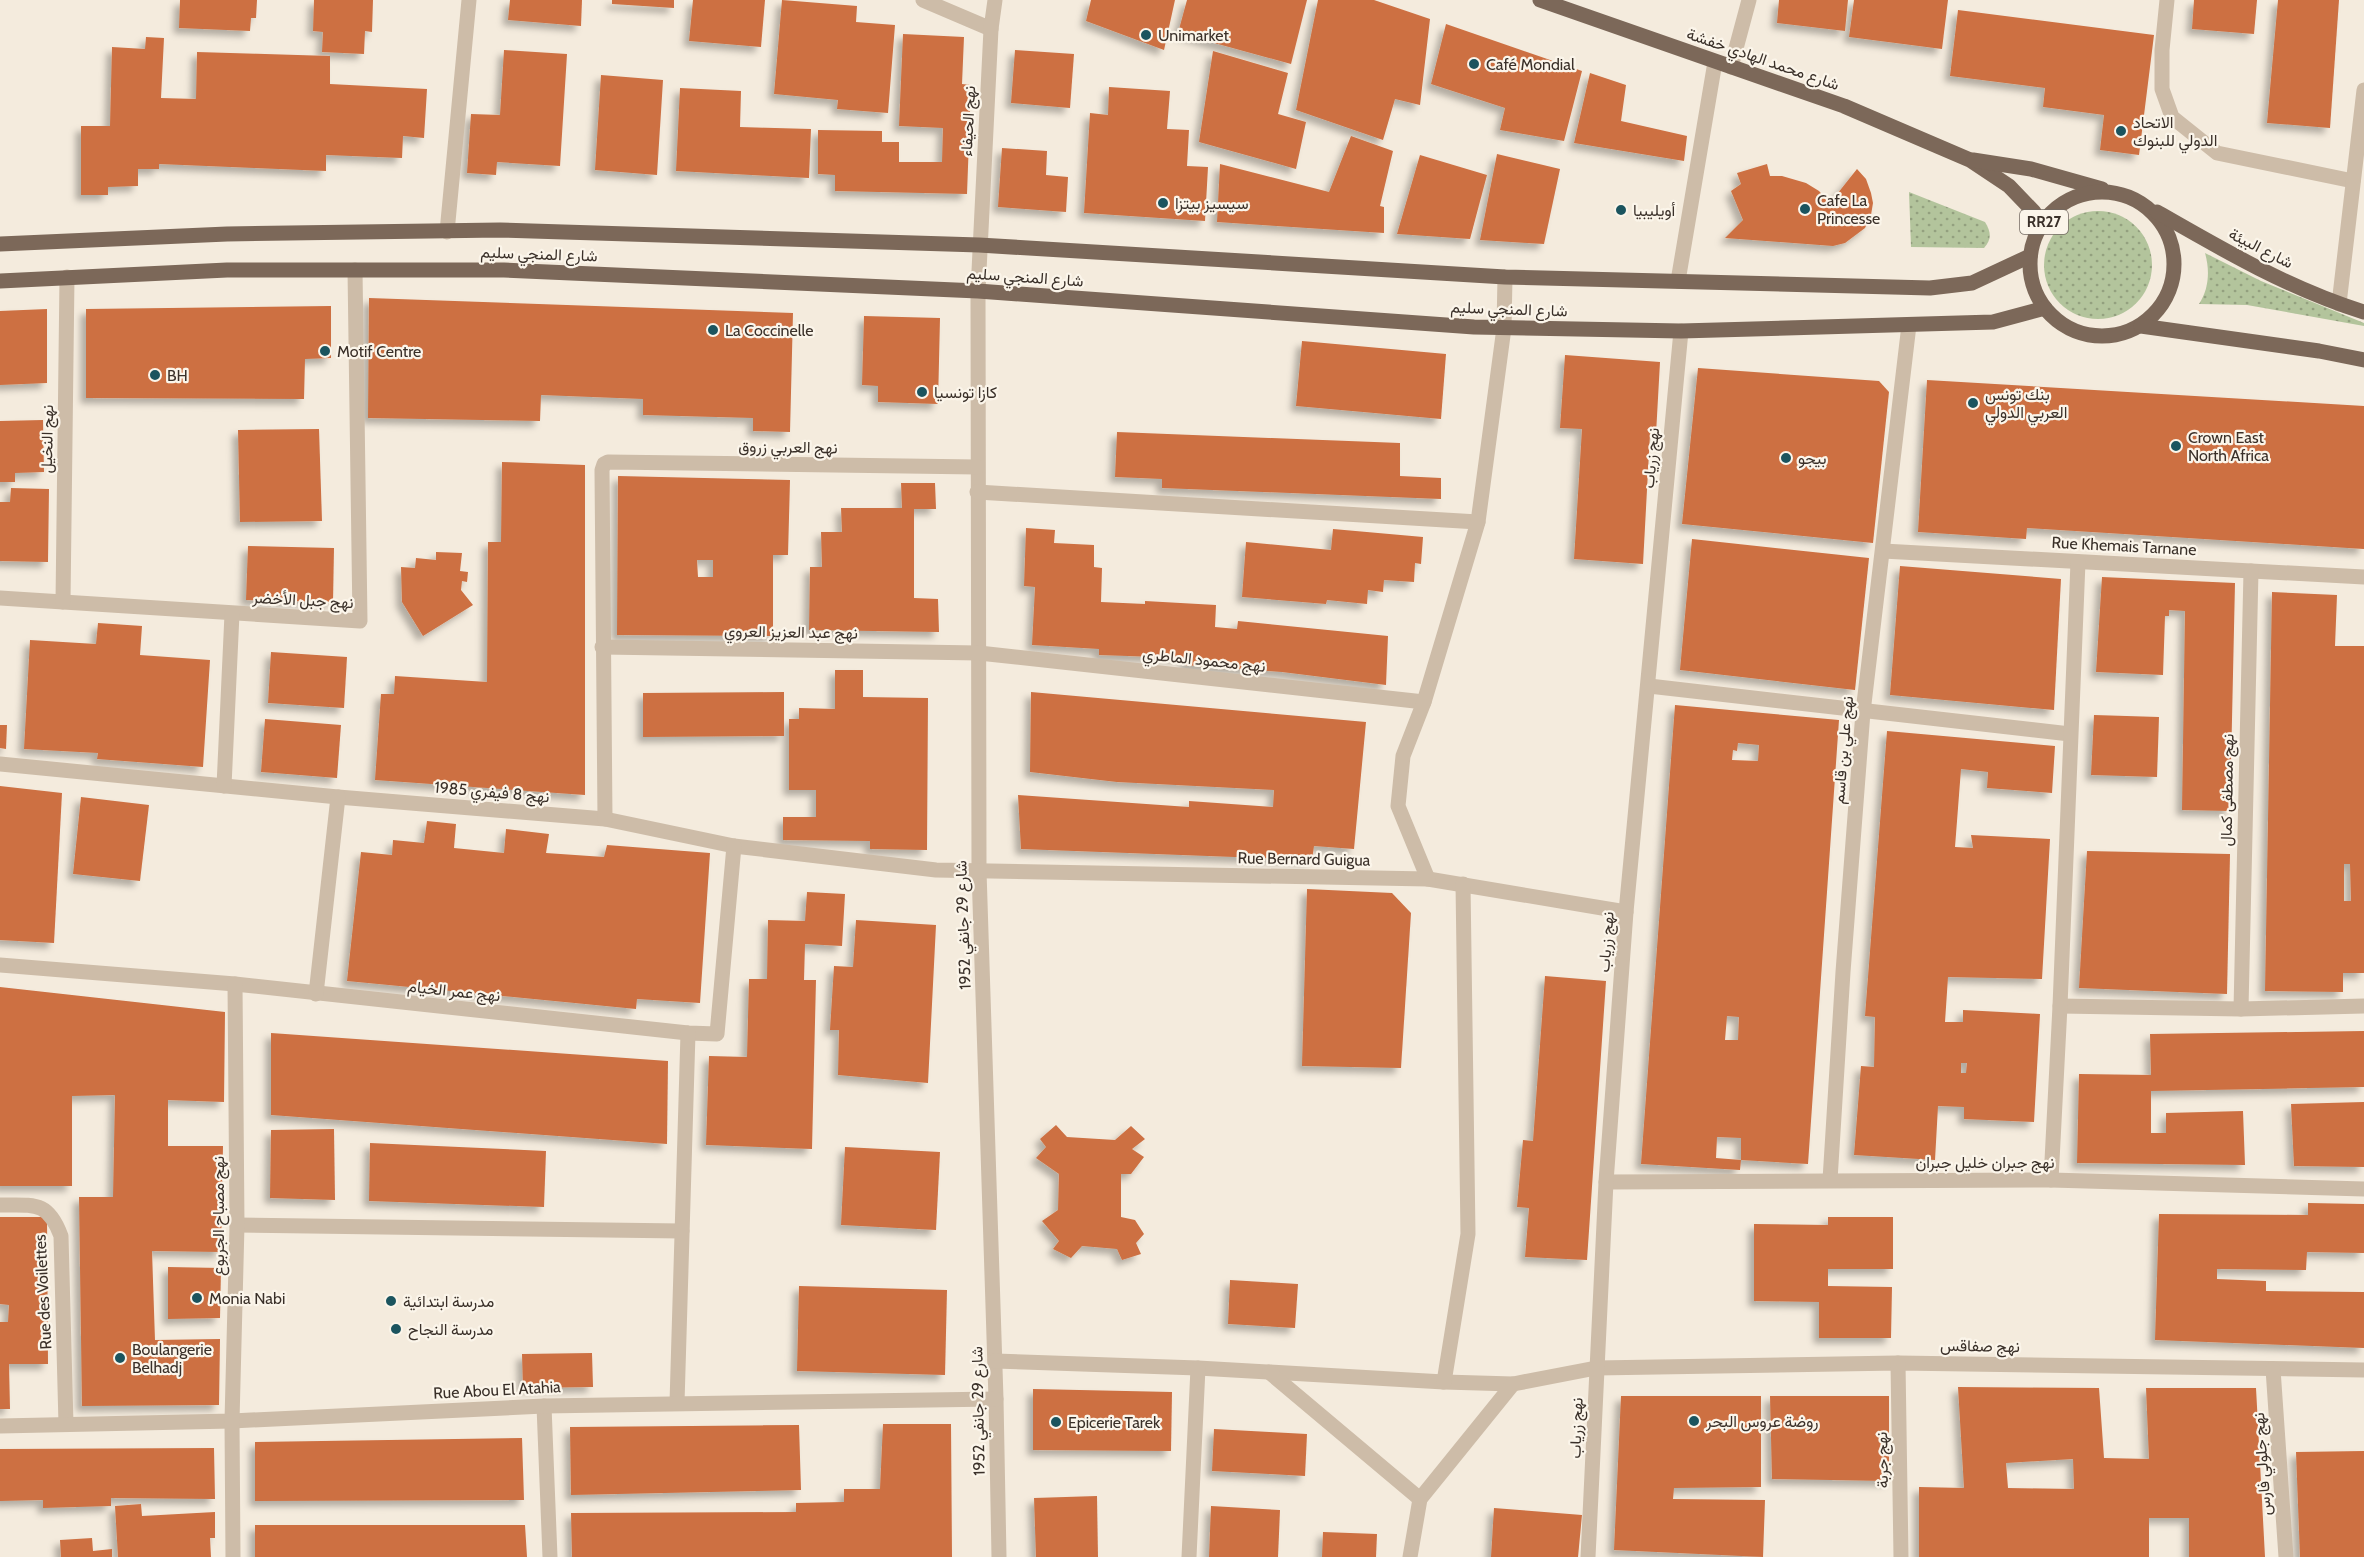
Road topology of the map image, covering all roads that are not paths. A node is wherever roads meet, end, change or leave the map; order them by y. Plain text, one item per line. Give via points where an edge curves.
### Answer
1 (469, 0) edge
2 (923, 0) edge
3 (995, 0) edge
4 (1540, 0) edge
5 (1749, 0) edge
6 (2167, 0) edge
7 (991, 29) junction
8 (1715, 62) junction
9 (1731, 68) junction
10 (2364, 90) edge
11 (1970, 160) junction
12 (2353, 181) junction
13 (2112, 192) junction
14 (2146, 206) junction
15 (447, 232) junction
16 (2036, 234) junction
17 (0, 244) edge
18 (980, 244) junction
19 (2030, 256) junction
20 (355, 270) junction
21 (66, 277) junction
22 (1505, 277) junction
23 (0, 281) edge
24 (1678, 281) junction
25 (978, 291) junction
26 (2339, 304) junction
27 (2045, 308) junction
28 (2364, 312) edge
29 (1909, 325) junction
30 (2141, 326) junction
31 (1504, 328) junction
32 (1681, 331) junction
33 (2364, 360) edge
34 (977, 467) junction
35 (977, 492) junction
36 (1478, 522) junction
37 (1883, 551) junction
38 (2078, 561) junction
39 (2251, 571) junction
40 (2364, 577) edge
41 (0, 598) edge
42 (63, 602) junction
43 (232, 614) junction
44 (602, 647) junction
45 (979, 653) junction
46 (1649, 686) junction
47 (1424, 702) junction
48 (1863, 712) junction
49 (2070, 734) junction
50 (0, 764) edge
51 (224, 786) junction
52 (338, 797) junction
53 (605, 819) junction
54 (734, 846) junction
55 (979, 871) junction
56 (1428, 879) junction
57 (1463, 884) junction
58 (1626, 912) junction
59 (0, 965) edge
60 (235, 984) junction
61 (316, 994) junction
62 (2060, 1006) junction
63 (2364, 1006) edge
64 (2241, 1009) junction
65 (687, 1033) junction
66 (1830, 1180) junction
67 (2051, 1180) junction
68 (1606, 1182) junction
69 (2364, 1189) edge
70 (0, 1205) edge
71 (237, 1226) junction
72 (682, 1231) junction
73 (995, 1360) junction
74 (1898, 1363) junction
75 (1198, 1368) junction
76 (1596, 1368) junction
77 (2273, 1369) junction
78 (2364, 1370) edge
79 (1269, 1372) junction
80 (1444, 1382) junction
81 (1513, 1384) junction
82 (996, 1399) junction
83 (677, 1403) junction
84 (544, 1406) junction
85 (232, 1421) junction
86 (66, 1424) junction
87 (0, 1426) edge
88 (1420, 1499) junction
89 (232, 1557) edge
90 (549, 1557) edge
91 (999, 1557) edge
92 (1189, 1557) edge
93 (1410, 1557) edge
94 (1588, 1557) edge
95 (1901, 1557) edge
96 (2286, 1557) edge

1 - 15 street
2 - 7 street
3 - 7 street, نهج الحيفاء
4 - 8 main road, شارع محمد الهادي خفشة
5 - 9 street
6 - 12 street via 2162,89 2172,117 2217,153
7 - 18 street, نهج الحيفاء
8 - 9 main road, شارع محمد الهادي خفشة
8 - 24 street
9 - 11 main road, شارع محمد الهادي خفشة via 1844,106
10 - 12 street
11 - 13 main road via 2031,169
11 - 16 main road via 2009,186 2034,212
12 - 26 street
13 - 14 main road, RR27
13 - 16 main road, RR27 via 2089,192 2068,200 2049,214
14 - 26 main road, شارع البيئة / RR27 via 2235,257
14 - 30 main road, RR27 via 2165,226 2175,253 2174,281 2162,307
15 - 17 main road, شارع المنجي سليم via 227,234
15 - 18 main road, شارع المنجي سليم via 500,230
16 - 19 main road, RR27
18 - 22 main road, شارع المنجي سليم
18 - 25 street, نهج الحيفاء
19 - 24 main road, شارع المنجي سليم via 1972,283 1930,288
19 - 27 main road, RR27 via 2036,292
20 - 21 main road, شارع المنجي سليم via 227,270
20 - 25 main road, شارع المنجي سليم via 504,270
20 - 43 street, نهج جبل الأخضر via 360,621
21 - 23 main road, شارع المنجي سليم
21 - 42 street, نهج النخيل
22 - 24 main road, شارع المنجي سليم
22 - 31 street
25 - 31 main road, شارع المنجي سليم
25 - 34 street, شارع 29 جانفي 1952
26 - 28 main road, شارع البيئة / RR27
27 - 29 main road, شارع المنجي سليم via 1993,322
27 - 30 main road, RR27 via 2065,326 2090,336 2117,335
29 - 32 main road, شارع المنجي سليم
29 - 37 street, نهج علي بن قاسم
30 - 33 main road, RR27
31 - 32 main road, شارع المنجي سليم
31 - 36 street
32 - 46 street, نهج زرياب
34 - 35 street, شارع 29 جانفي 1952
34 - 44 street, نهج العربي زروق via 608,462 602,470
35 - 36 street
35 - 45 street, شارع 29 جانفي 1952
36 - 47 street
37 - 38 street, Rue Khemais Tarnane
37 - 48 street, نهج علي بن قاسم
38 - 39 street, Rue Khemais Tarnane
38 - 49 street
39 - 40 street, Rue Khemais Tarnane
39 - 64 street, نهج مصطفى كمال
41 - 42 street, نهج جبل الأخضر
42 - 43 street, نهج جبل الأخضر
43 - 51 street
44 - 45 street, نهج عبد العزيز العروي
44 - 53 street
45 - 47 street, نهج محمود الماطري
45 - 55 street, شارع 29 جانفي 1952
46 - 48 street
46 - 58 street, نهج زرياب
47 - 56 street via 1403,756 1398,806
48 - 49 street
48 - 66 street, نهج علي بن قاسم
49 - 62 street
50 - 51 street, نهج 8 فيفري 1985
51 - 52 street, نهج 8 فيفري 1985
52 - 53 street, نهج 8 فيفري 1985
52 - 61 street
53 - 54 street, نهج 8 فيفري 1985
54 - 55 street, نهج 8 فيفري 1985 via 936,870
54 - 65 street, نهج عمر الخيام via 717,1034
55 - 56 street, Rue Bernard Guigua
55 - 73 street, شارع 29 جانفي 1952
56 - 57 street, Rue Bernard Guigua
57 - 58 street, Rue Bernard Guigua
57 - 80 street via 1468,1234
58 - 68 street, نهج زرياب
59 - 60 street, نهج عمر الخيام
60 - 61 street, نهج عمر الخيام
60 - 71 street, نهج مصباح الجربوع
61 - 65 street, نهج عمر الخيام
62 - 64 street
62 - 67 street
63 - 64 street
65 - 72 street
66 - 67 street, نهج جبران خليل جبران
66 - 68 street, نهج جبران خليل جبران
67 - 69 street, نهج جبران خليل جبران
68 - 76 street, نهج زرياب
70 - 86 street, Rue des Voilettes via 42,1208 55,1220 61,1236
71 - 72 street
71 - 85 street, نهج مصباح الجربوع
72 - 83 street
73 - 75 street, نهج صفاقس
73 - 82 street, شارع 29 جانفي 1952
74 - 76 street, نهج صفاقس
74 - 77 street, نهج صفاقس
74 - 95 street, نهج جربة
75 - 79 street, نهج صفاقس
75 - 92 street
76 - 81 street, نهج صفاقس
76 - 94 street, نهج زرياب
77 - 78 street, نهج صفاقس
77 - 96 street, نهج جلولي فارس
79 - 80 street, نهج صفاقس
79 - 88 street
80 - 81 street, نهج صفاقس
81 - 88 street
82 - 83 street, Rue Abou El Atahia
82 - 91 street, شارع 29 جانفي 1952
83 - 84 street, Rue Abou El Atahia
84 - 85 street, Rue Abou El Atahia
84 - 90 street
85 - 86 street, Rue Abou El Atahia
85 - 89 street, نهج مصباح الجربوع
86 - 87 street, Rue Abou El Atahia
88 - 93 street

